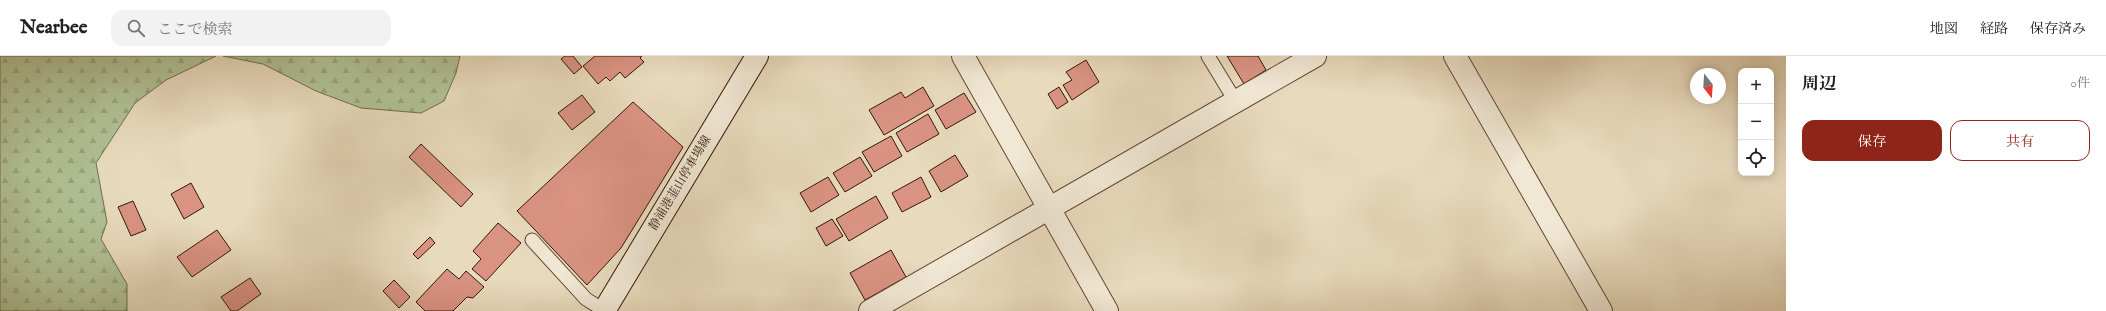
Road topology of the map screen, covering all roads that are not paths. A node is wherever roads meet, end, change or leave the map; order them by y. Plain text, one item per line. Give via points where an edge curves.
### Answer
1 (757, 56) edge
2 (963, 56) edge
3 (1208, 56) edge
4 (1315, 56) edge
5 (1455, 56) edge
6 (1236, 102) junction
7 (1048, 209) junction
8 (532, 240) dead end
9 (604, 311) edge
10 (870, 311) edge
11 (1107, 311) edge
12 (1601, 311) edge

1 - 9 street, 静浦港韮山停車場線
2 - 7 street
3 - 6 lane
4 - 6 street
5 - 12 street
6 - 7 street
7 - 10 street
7 - 11 street
8 - 9 lane via 586,299

